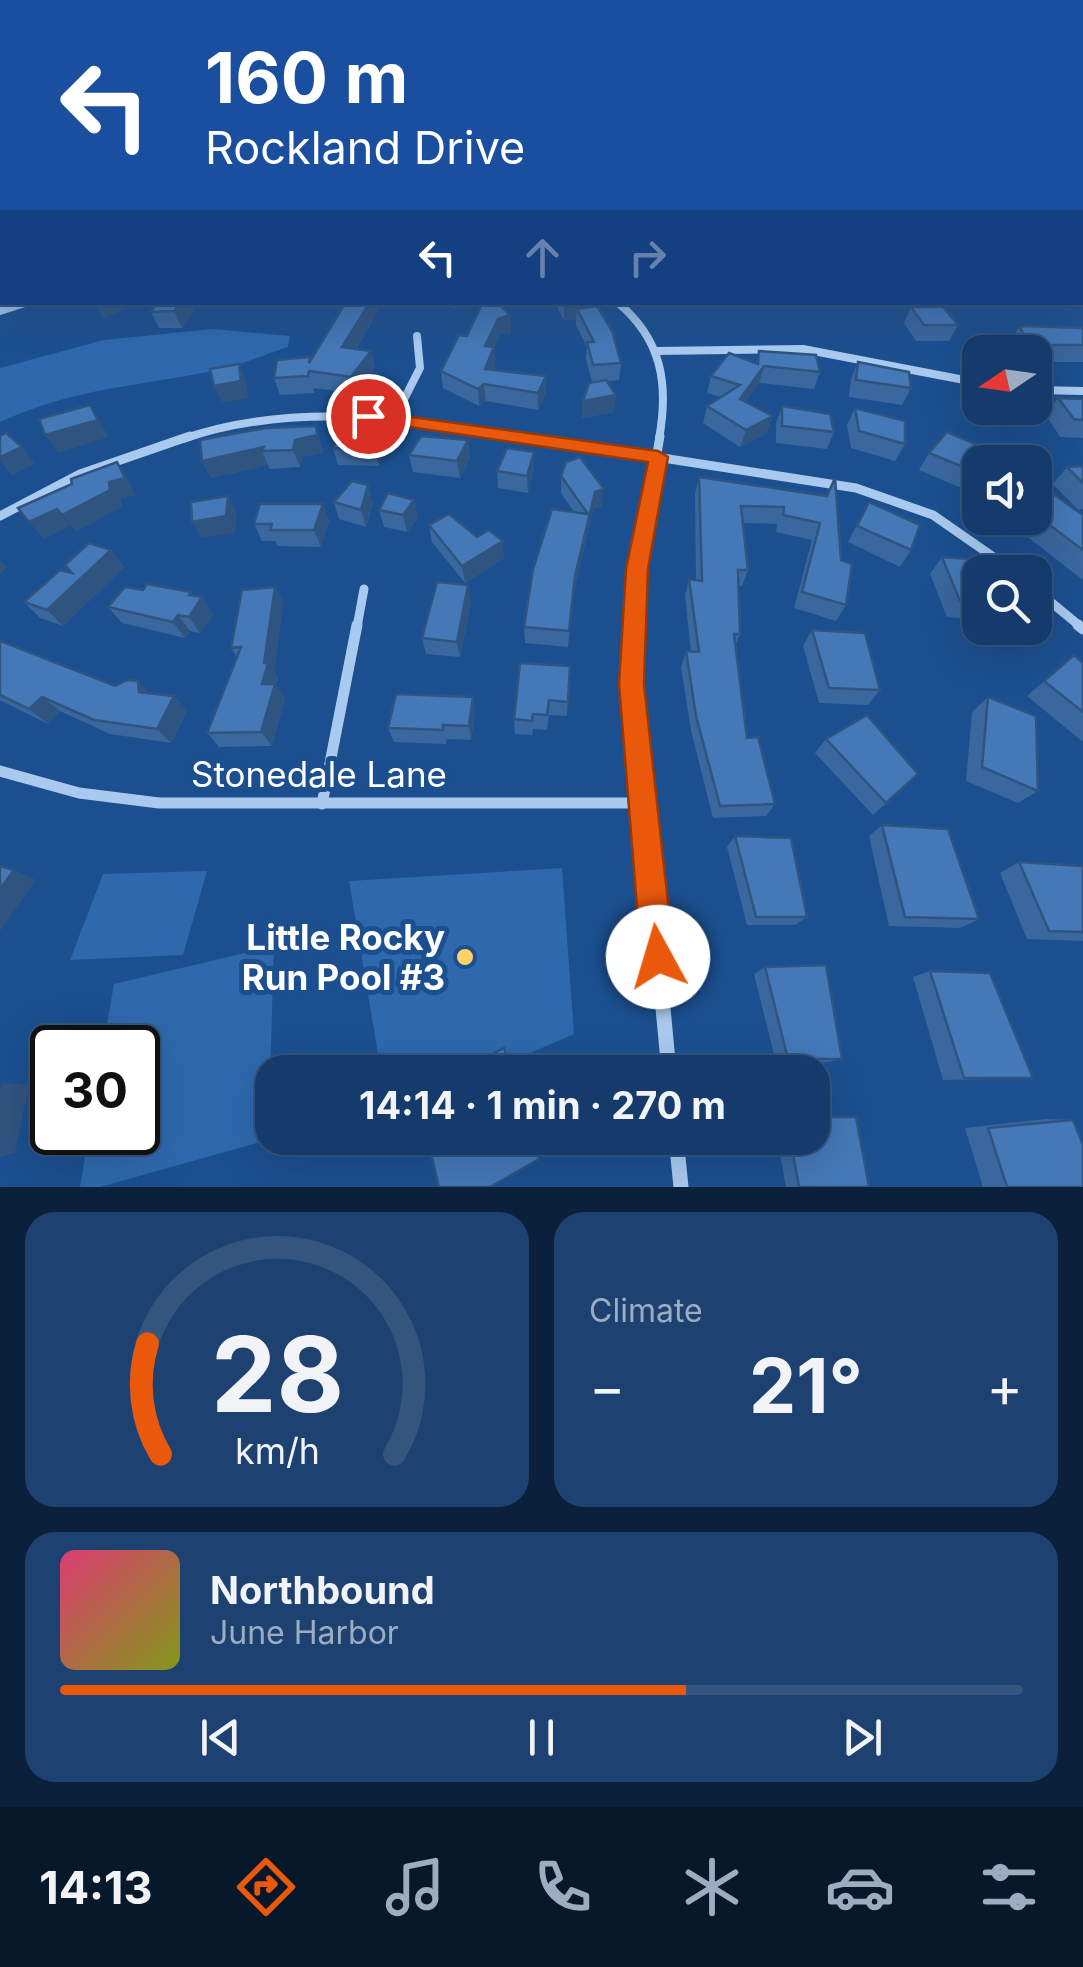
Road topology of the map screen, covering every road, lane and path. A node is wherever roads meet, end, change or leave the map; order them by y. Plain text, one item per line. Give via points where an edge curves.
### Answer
1 (635, 310) edge
2 (417, 336) dead end
3 (655, 351) junction
4 (962, 380) edge
5 (1052, 390) edge
6 (1083, 391) edge
7 (395, 418) junction
8 (658, 457) junction
9 (0, 516) edge
10 (992, 555) edge
11 (364, 588) dead end
12 (1052, 603) edge
13 (1083, 629) edge
14 (0, 772) edge
15 (642, 803) junction
16 (322, 804) junction
17 (668, 1055) edge
18 (678, 1155) edge
19 (682, 1187) edge

1 - 3 street
2 - 7 street via 425,351 422,366
3 - 4 street via 803,349
3 - 8 street via 667,394
5 - 6 street
7 - 8 street
7 - 9 street via 302,416 194,434 80,474
8 - 10 street via 887,496 956,528
8 - 15 street via 632,612
11 - 16 street
12 - 13 street
14 - 16 street, Stonedale Lane via 61,791 144,804
15 - 16 street, Stonedale Lane
15 - 17 street
18 - 19 street

